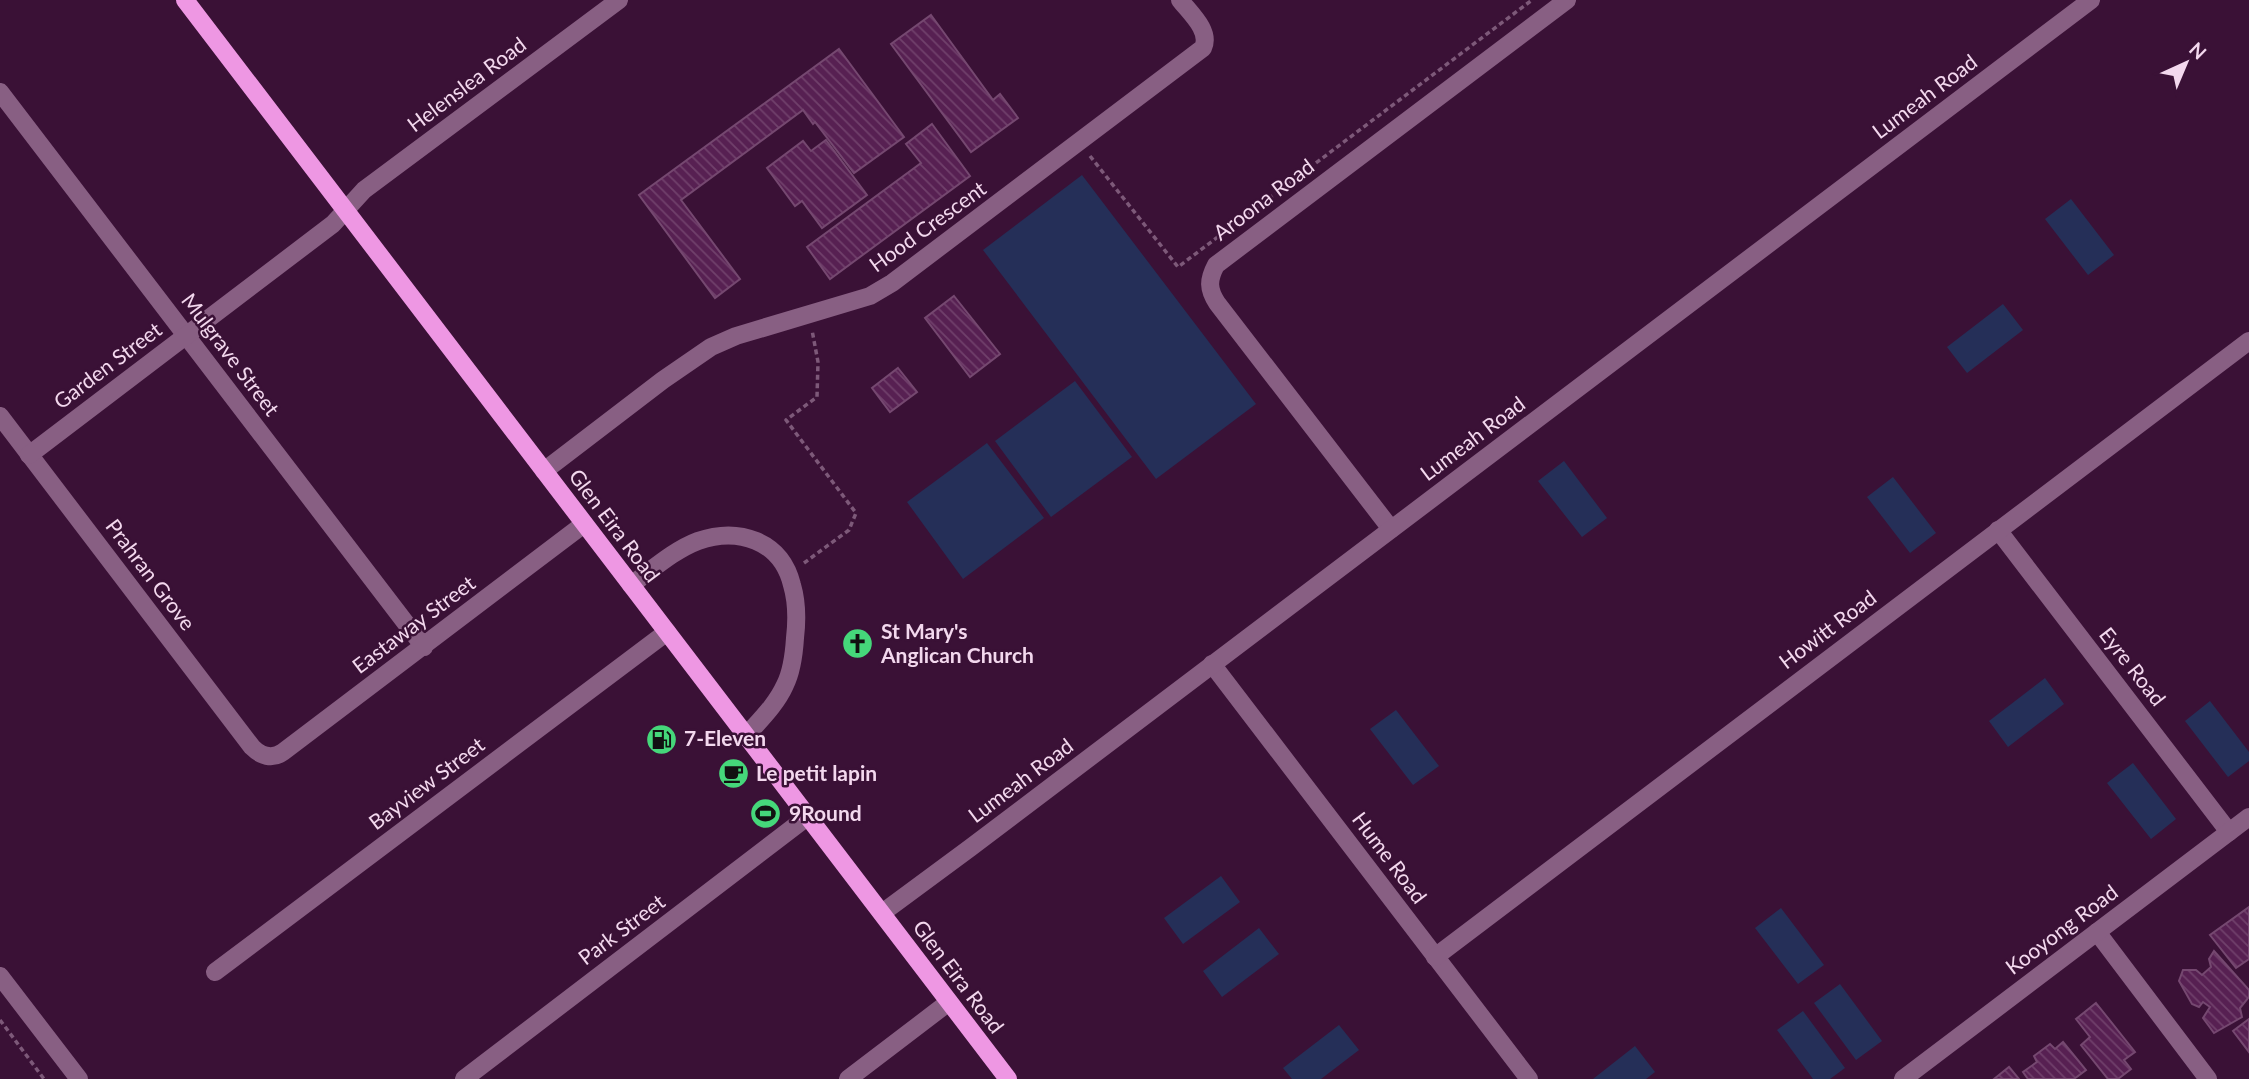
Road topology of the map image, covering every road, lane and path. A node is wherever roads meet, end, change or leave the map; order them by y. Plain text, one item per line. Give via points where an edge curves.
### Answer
1 (186, 0) edge
2 (619, 0) edge
3 (1180, 0) edge
4 (1532, 0) edge
5 (1567, 0) edge
6 (2091, 0) edge
7 (0, 92) edge
8 (1081, 142) junction
9 (345, 210) junction
10 (809, 314) junction
11 (187, 335) junction
12 (2249, 341) edge
13 (0, 416) edge
14 (29, 455) junction
15 (544, 471) junction
16 (584, 524) junction
17 (1391, 529) junction
18 (1998, 530) junction
19 (788, 573) junction
20 (631, 585) junction
21 (667, 632) junction
22 (424, 647) junction
23 (1212, 664) junction
24 (746, 736) junction
25 (268, 757) joint
26 (807, 817) junction
27 (2249, 817) edge
28 (2229, 832) junction
29 (882, 913) junction
30 (2096, 932) junction
31 (1436, 957) junction
32 (215, 972) dead end
33 (0, 976) edge
34 (949, 1002) junction
35 (0, 1020) edge
36 (44, 1079) edge
37 (79, 1079) edge
38 (464, 1079) edge
39 (848, 1079) edge
40 (1008, 1079) edge
41 (1529, 1079) edge
42 (1903, 1079) edge
43 (2208, 1079) edge

1 - 9 main road, Glen Eira Road
2 - 9 street, Helenslea Road via 358,195
3 - 8 street, Hood Crescent via 1202,30 1205,46
4 - 8 path via 1178,267
5 - 17 street, Aroona Road via 1216,265 1210,276 1209,287 1217,303
6 - 17 street, Lumeah Road
7 - 11 street, Mulgrave Street
8 - 10 street, Hood Crescent via 880,292
9 - 11 street, Garden Street via 333,225
9 - 15 main road, Glen Eira Road
10 - 15 street, Hood Crescent via 711,347
10 - 19 path via 818,362 817,397 786,420 856,513 849,530
11 - 14 street, Garden Street
11 - 22 street, Mulgrave Street
12 - 18 street, Howitt Road
13 - 14 street, Prahran Grove
14 - 25 street, Prahran Grove via 252,747
15 - 16 main road, Glen Eira Road
16 - 20 main road, Glen Eira Road
16 - 22 street, Eastaway Street
17 - 23 street, Lumeah Road
18 - 28 street, Eyre Road
18 - 31 street, Howitt Road
19 - 20 street via 768,548 732,535 698,541
19 - 24 street via 796,628 791,667 777,699
20 - 21 main road, Glen Eira Road
21 - 24 main road, Glen Eira Road
21 - 32 street, Bayview Street
22 - 25 street, Eastaway Street via 283,752
23 - 29 street, Lumeah Road
23 - 31 street, Hume Road
24 - 26 main road, Glen Eira Road
26 - 29 main road, Glen Eira Road
26 - 38 street, Park Street
27 - 28 street, Kooyong Road
28 - 30 street, Kooyong Road
29 - 34 main road, Glen Eira Road
30 - 42 street, Kooyong Road
30 - 43 street
31 - 41 street, Hume Road
33 - 37 street
34 - 39 street
34 - 40 main road, Glen Eira Road
35 - 36 path

